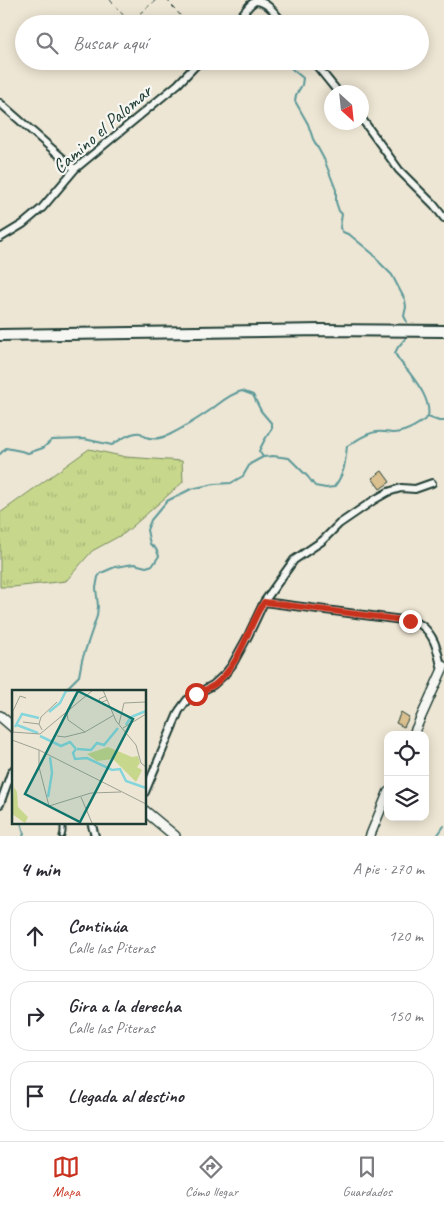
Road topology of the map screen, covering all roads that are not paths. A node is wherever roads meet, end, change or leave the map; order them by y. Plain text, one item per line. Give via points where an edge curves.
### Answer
1 (242, 15) edge
2 (276, 15) edge
3 (191, 70) edge
4 (320, 70) edge
5 (332, 85) edge
6 (0, 103) edge
7 (369, 129) edge
8 (75, 169) junction
9 (444, 218) edge
10 (0, 238) edge
11 (444, 331) edge
12 (0, 335) edge
13 (432, 484) dead end
14 (264, 602) junction
15 (443, 668) edge
16 (0, 716) edge
17 (12, 726) edge
18 (415, 731) edge
19 (12, 772) edge
20 (146, 790) edge
21 (384, 802) edge
22 (0, 804) edge
23 (146, 811) edge
24 (175, 836) edge
25 (370, 836) edge

1 - 2 street via 255,1 267,4
3 - 8 street, Camino el Palomar
4 - 5 street
6 - 8 street
7 - 9 street via 399,170
8 - 10 street, Camino el Palomar via 42,208
11 - 12 main road
13 - 14 street via 388,492 339,524 322,541 294,560
14 - 15 street via 421,625 433,637
14 - 20 street via 225,674 187,700 179,711
15 - 18 street
16 - 17 main road
19 - 22 street
21 - 25 street
23 - 24 main road

